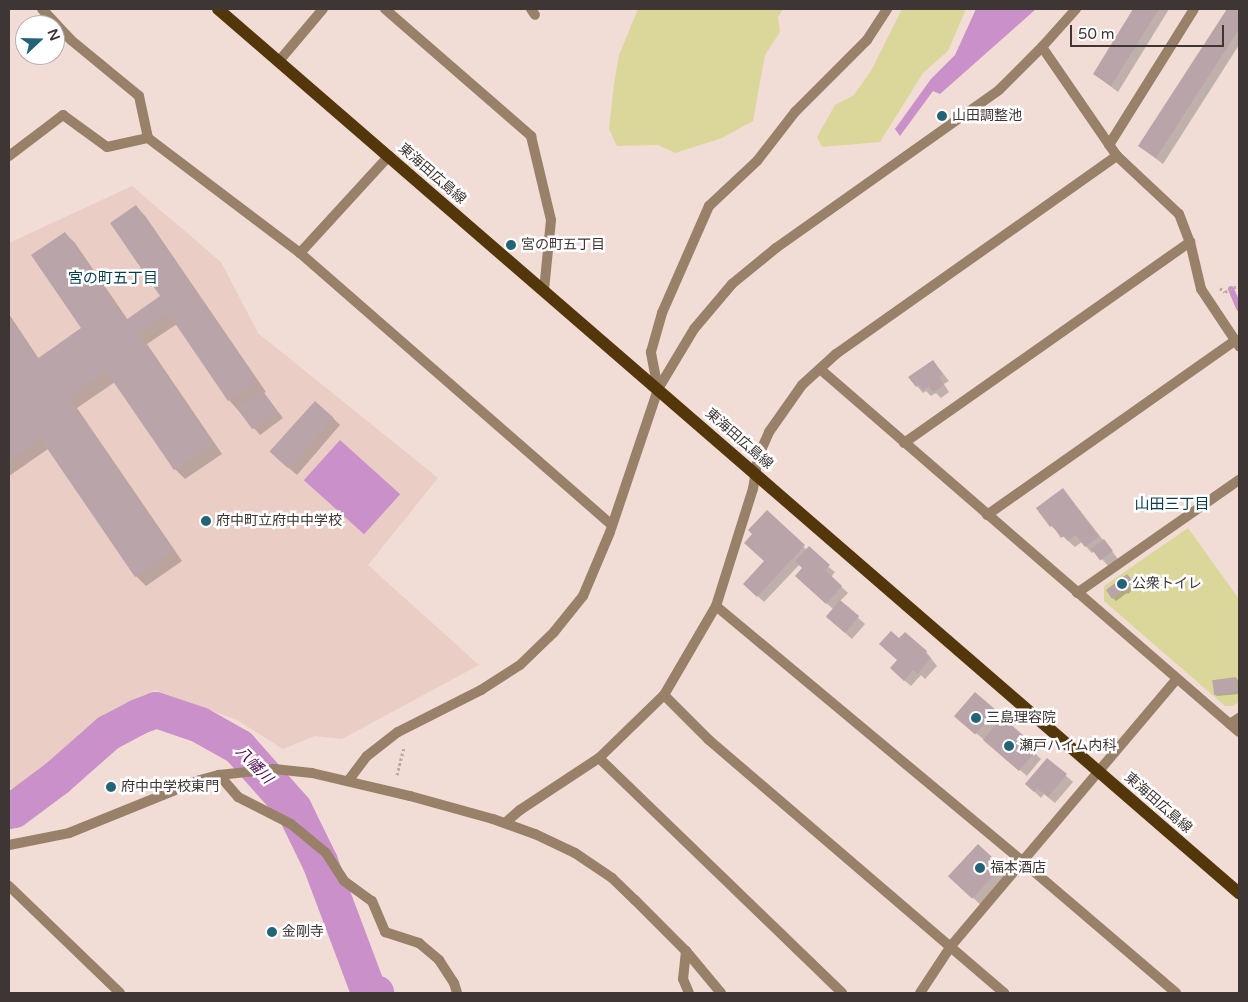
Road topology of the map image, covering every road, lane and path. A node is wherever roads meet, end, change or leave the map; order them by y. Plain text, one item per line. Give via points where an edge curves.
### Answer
1 (42, 9) edge
2 (218, 9) edge
3 (323, 9) edge
4 (385, 9) edge
5 (887, 9) edge
6 (1076, 9) edge
7 (1194, 9) edge
8 (1042, 47) junction
9 (279, 62) junction
10 (148, 138) junction
11 (1109, 145) junction
12 (9, 156) edge
13 (389, 156) junction
14 (1117, 156) junction
15 (1190, 242) junction
16 (300, 253) junction
17 (1239, 285) edge
18 (544, 290) junction
19 (1225, 292) dead end
20 (1237, 343) edge
21 (820, 369) junction
22 (658, 390) junction
23 (904, 443) junction
24 (756, 474) junction
25 (1239, 480) edge
26 (988, 515) junction
27 (612, 525) junction
28 (1077, 592) junction
29 (716, 606) junction
30 (1178, 679) junction
31 (664, 695) junction
32 (1239, 718) edge
33 (1230, 724) junction
34 (1239, 732) edge
35 (599, 758) junction
36 (1099, 771) junction
37 (219, 775) junction
38 (348, 781) junction
39 (505, 822) junction
40 (9, 845) edge
41 (1024, 863) junction
42 (9, 886) edge
43 (1239, 892) edge
44 (951, 946) junction
45 (686, 951) junction
46 (120, 993) edge
47 (457, 993) edge
48 (690, 993) edge
49 (721, 993) edge
50 (842, 993) edge
51 (920, 993) edge
52 (1004, 993) edge
53 (1176, 993) edge

1 - 10 street via 71,40 139,96
2 - 9 main road, 東海田広島線
3 - 9 street
4 - 18 street via 531,136 551,220
5 - 22 street via 867,40 795,112 757,161 709,206 662,313 651,352
6 - 8 street
7 - 11 street
8 - 11 street
8 - 22 street via 999,90 776,248 732,284 694,329
9 - 13 main road, 東海田広島線
10 - 12 street via 107,147 63,115
10 - 16 street
11 - 14 street
13 - 16 street
13 - 18 main road, 東海田広島線
14 - 15 street via 1179,214
14 - 21 street via 836,354
15 - 20 street via 1201,288
15 - 23 street
16 - 27 street
17 - 19 path
18 - 22 main road, 東海田広島線
20 - 26 street
21 - 23 street
21 - 24 street via 802,385 769,432 758,458
22 - 24 main road, 東海田広島線
22 - 27 street
23 - 26 street
24 - 29 street
24 - 36 main road, 東海田広島線
25 - 28 street
26 - 28 street
27 - 38 street via 583,596 534,652 481,690 398,732 367,756
28 - 30 street
29 - 31 street
29 - 41 street
30 - 33 street
30 - 36 street
31 - 35 street
31 - 44 street via 709,740
32 - 33 street
33 - 34 street
35 - 39 street
35 - 50 street
36 - 41 street
36 - 43 main road, 東海田広島線
37 - 38 street via 274,770 312,772
37 - 40 street via 69,833
37 - 47 street via 238,798 291,824 326,853 344,881 372,901 385,932 419,943 439,960
38 - 39 street
39 - 45 street via 555,843 612,878
41 - 44 street
41 - 53 street
42 - 46 street
44 - 51 street
44 - 52 street
45 - 48 street via 683,979
45 - 49 street

